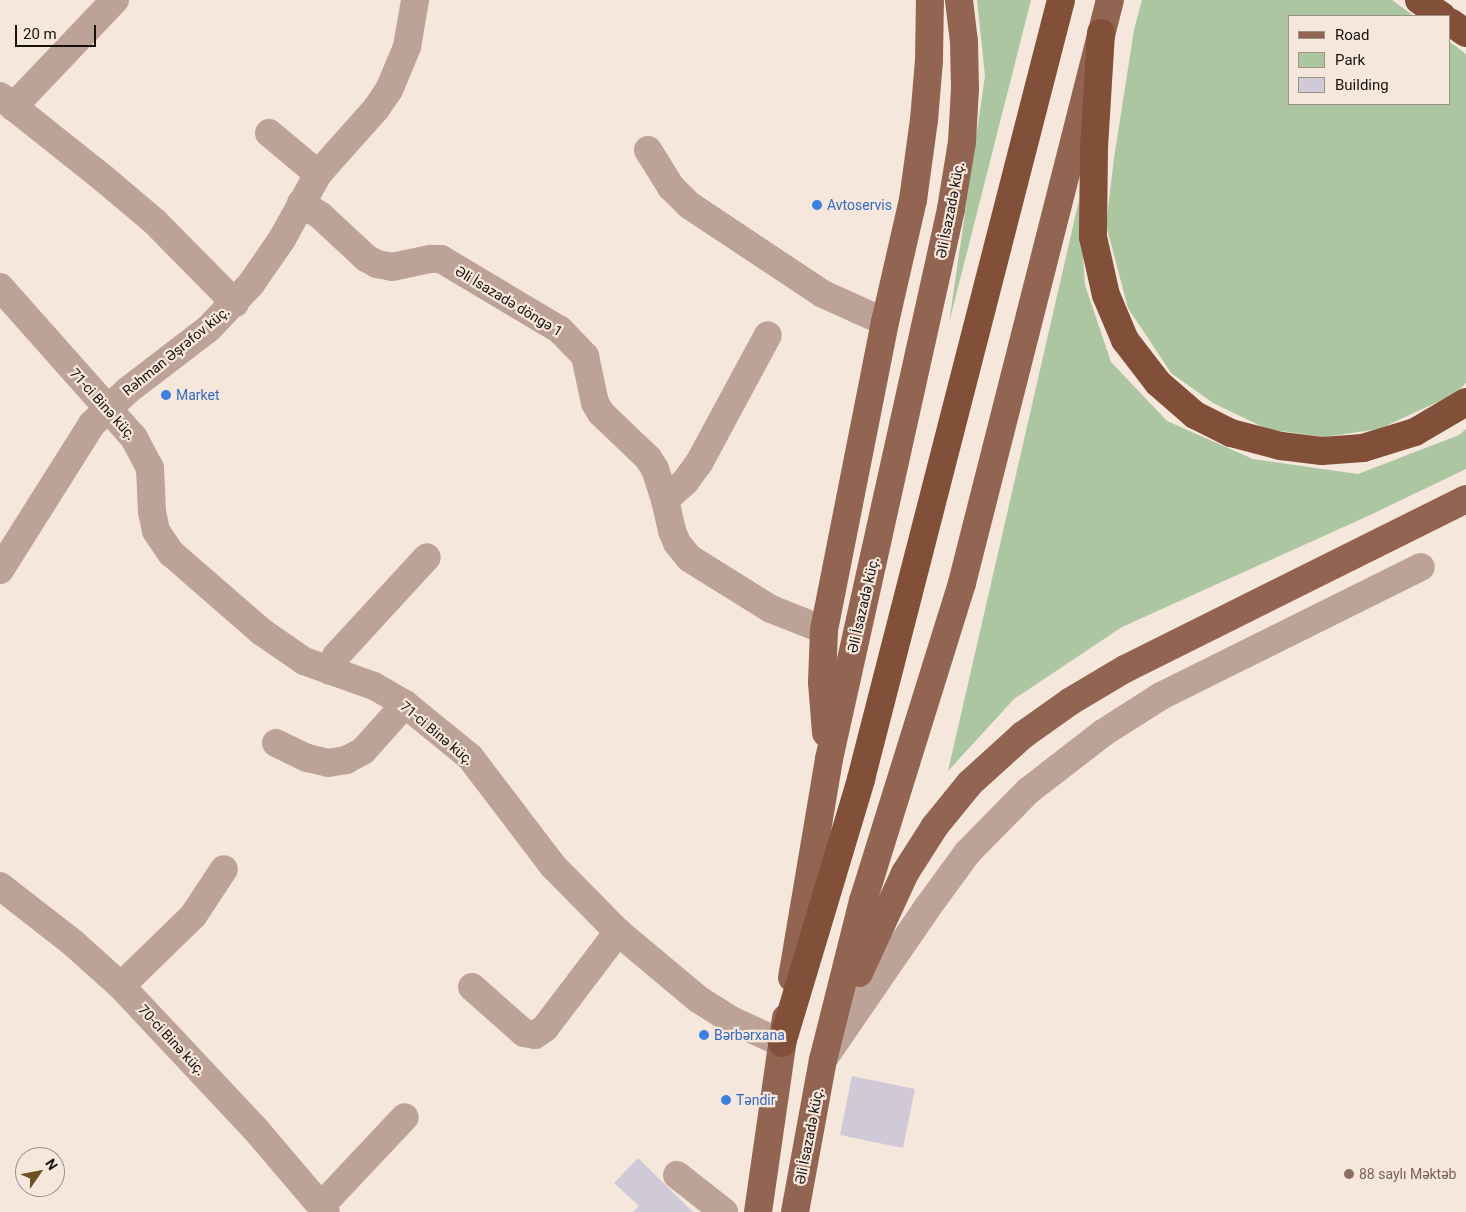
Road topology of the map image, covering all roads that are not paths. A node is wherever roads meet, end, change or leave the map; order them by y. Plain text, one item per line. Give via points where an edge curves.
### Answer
1 (115, 0) edge
2 (415, 0) edge
3 (930, 0) edge
4 (960, 0) edge
5 (1110, 0) edge
6 (1419, 0) edge
7 (1058, 9) edge
8 (1441, 15) edge
9 (1451, 23) edge
10 (1101, 33) junction
11 (1466, 33) edge
12 (6, 102) edge
13 (269, 133) dead end
14 (648, 150) dead end
15 (318, 174) junction
16 (301, 203) junction
17 (0, 287) edge
18 (235, 303) junction
19 (885, 322) junction
20 (768, 335) dead end
21 (1466, 402) edge
22 (108, 408) junction
23 (1466, 499) edge
24 (666, 500) junction
25 (427, 557) dead end
26 (1421, 566) dead end
27 (0, 570) edge
28 (824, 630) junction
29 (330, 671) junction
30 (405, 704) junction
31 (276, 743) dead end
32 (828, 759) junction
33 (224, 870) dead end
34 (0, 886) edge
35 (618, 932) junction
36 (121, 986) junction
37 (472, 987) dead end
38 (782, 1043) junction
39 (823, 1060) junction
40 (405, 1116) dead end
41 (677, 1175) dead end
42 (324, 1209) edge
43 (724, 1212) edge
44 (758, 1212) edge
45 (795, 1212) edge

1 - 12 street
2 - 15 street, Rəhman Əşrəfov küç. via 407,47 389,90
3 - 19 main road via 930,61 913,200
4 - 32 main road, Əli İsazadə küç. via 965,89 962,142 951,209
5 - 10 main road
6 - 8 highway
7 - 38 highway via 861,779
9 - 11 highway
10 - 21 highway via 1093,237 1106,295 1124,340 1158,383 1195,414 1231,434 1281,446 1322,451 1363,448 1415,432
10 - 39 main road via 962,583 864,901
12 - 18 street via 155,222
13 - 15 street
14 - 19 street via 671,187 689,205 823,294
15 - 16 street, Rəhman Əşrəfov küç.
16 - 18 street, Rəhman Əşrəfov küç. via 269,260
16 - 24 street, Əli İsazadə döngə 1 via 377,264 392,267 441,260 560,330 585,356 595,403 601,413 648,458
17 - 22 street, 71-ci Binə küç.
18 - 22 street, Rəhman Əşrəfov küç.
19 - 28 main road
20 - 24 street via 699,463
22 - 27 street, Rəhman Əşrəfov küç. via 75,448
22 - 29 street, 71-ci Binə küç. via 134,438 150,468 156,531 171,553 262,632 304,661
23 - 39 main road via 1125,669 1023,735 970,783 935,826 905,873 870,946
24 - 28 street, Əli İsazadə döngə 1 via 672,531 689,558 771,609
25 - 29 street via 336,656
26 - 39 street via 1161,696 1103,733 1028,791 968,852
28 - 32 main road via 822,682
29 - 30 street, 71-ci Binə küç. via 374,686
30 - 31 street via 363,751 346,760 328,763 307,758
30 - 35 street, 71-ci Binə küç. via 470,757 553,866
32 - 38 main road, Əli İsazadə küç.
33 - 36 street via 193,916
34 - 36 street, 70-ci Binə küç. via 72,942
35 - 37 street via 545,1028 535,1035 524,1033
35 - 38 street, 71-ci Binə küç. via 698,999 733,1021
36 - 42 street, 70-ci Binə küç. via 257,1131
38 - 44 main road, Əli İsazadə küç.
39 - 45 main road, Əli İsazadə küç.
40 - 42 street
41 - 43 street

